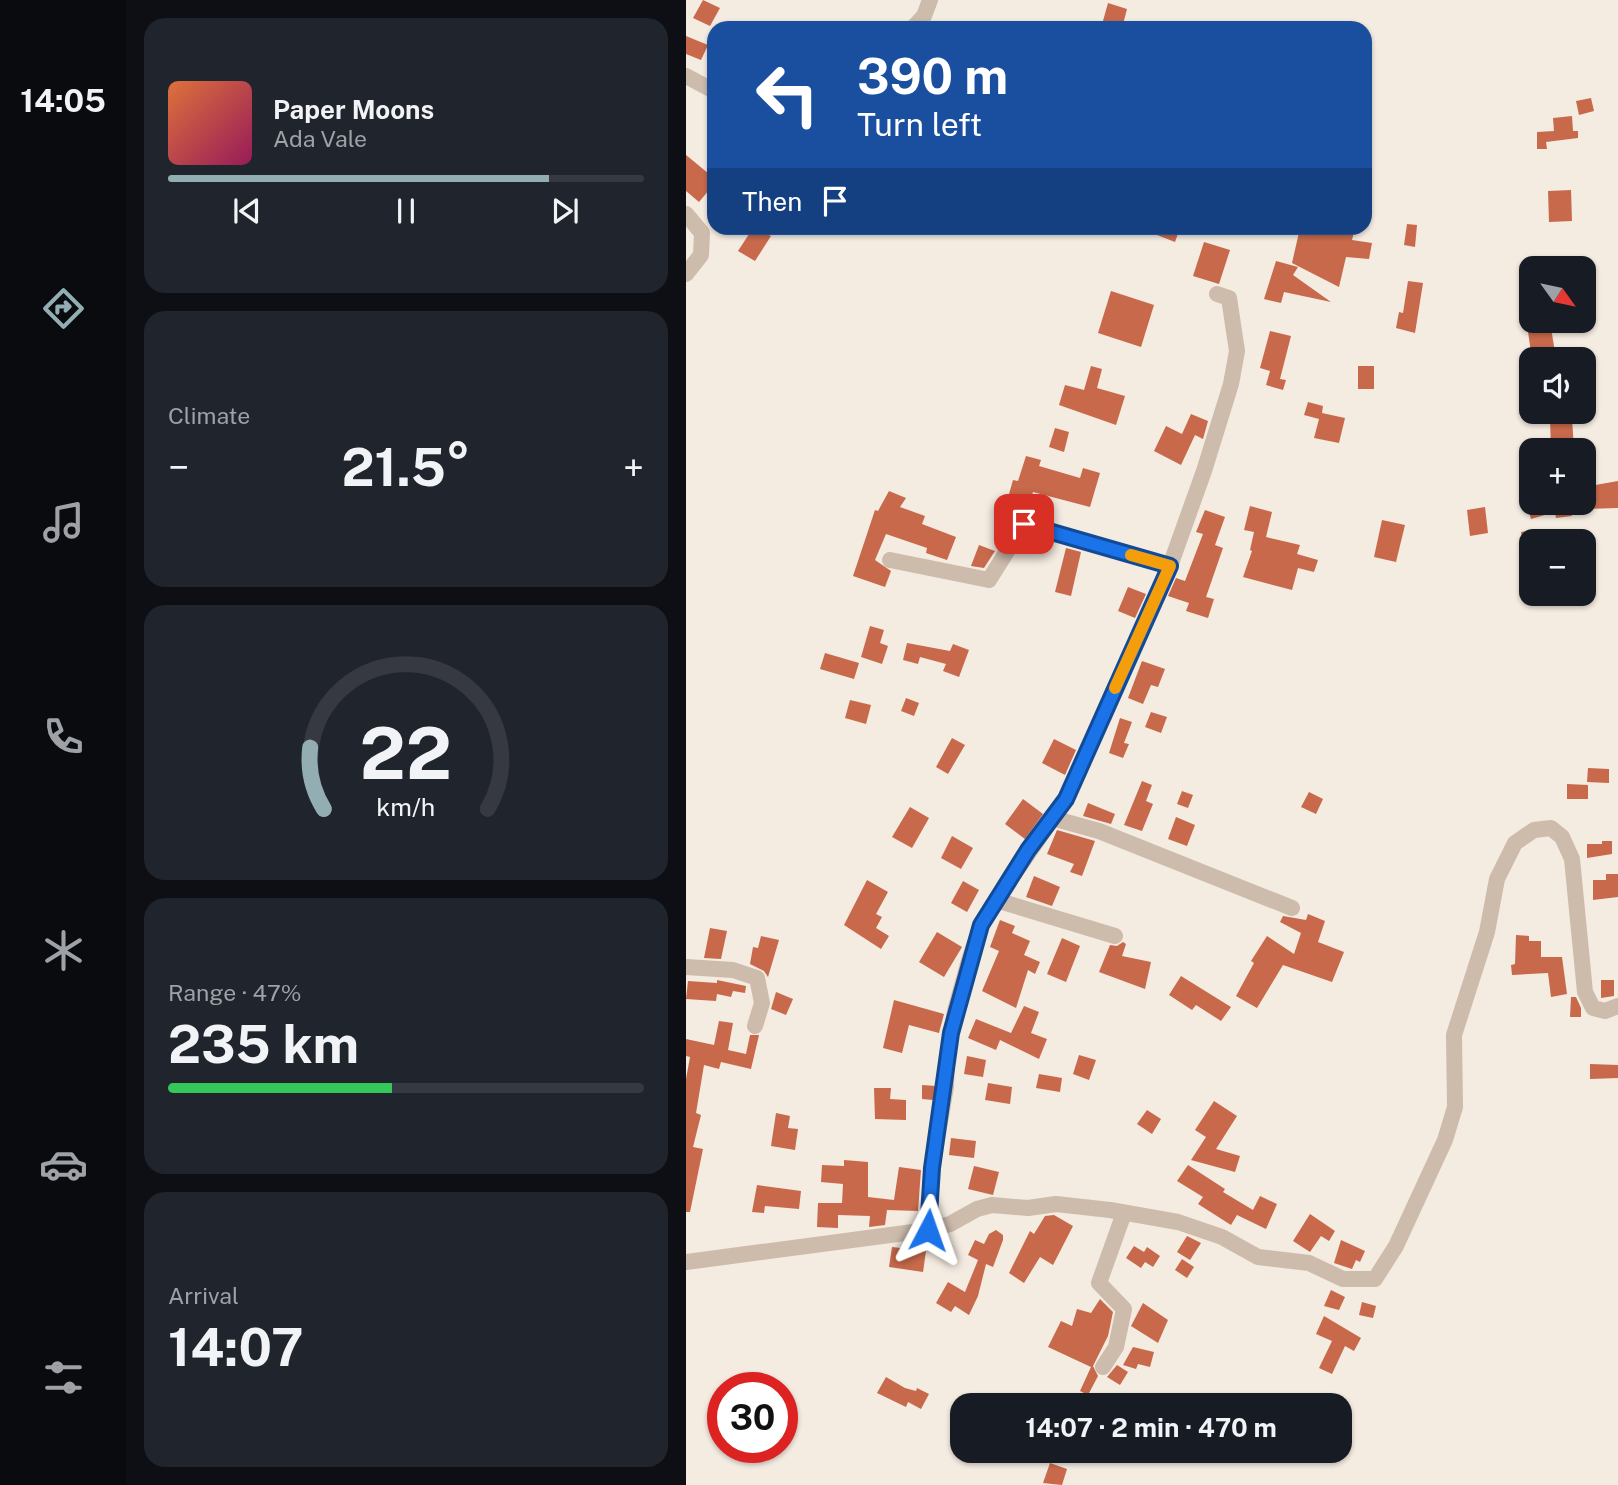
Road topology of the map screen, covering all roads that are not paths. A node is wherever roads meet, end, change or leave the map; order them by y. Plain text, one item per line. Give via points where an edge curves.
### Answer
1 (930, 0) edge
2 (919, 21) edge
3 (686, 76) edge
4 (707, 87) edge
5 (686, 214) edge
6 (686, 274) edge
7 (1217, 293) dead end
8 (890, 560) dead end
9 (1170, 566) junction
10 (1052, 818) junction
11 (996, 900) junction
12 (1293, 908) dead end
13 (1115, 936) dead end
14 (686, 967) edge
15 (1618, 1006) edge
16 (755, 1026) dead end
17 (1124, 1213) junction
18 (928, 1230) junction
19 (686, 1262) edge
20 (1102, 1367) dead end

1 - 2 street
3 - 4 street
5 - 6 street via 702,233 701,255
7 - 9 street via 1229,298 1237,351 1204,471
8 - 9 street via 989,580 1024,524
9 - 10 street via 1066,799
10 - 11 street
10 - 12 street via 1099,831
11 - 13 street
11 - 18 street via 981,925 955,1011 932,1168
14 - 16 street via 733,970 757,978 762,1003
15 - 17 street via 1605,1011 1593,1008 1589,1000 1581,966 1572,859 1562,837 1551,828 1534,830 1515,843 1497,879 1487,932 1454,1035 1455,1107 1445,1140 1396,1246 1375,1279 1343,1279 1309,1263 1258,1256 1178,1222
17 - 18 street via 1056,1204 1028,1208 992,1205
17 - 20 street via 1099,1283 1124,1309 1116,1347
18 - 19 street

